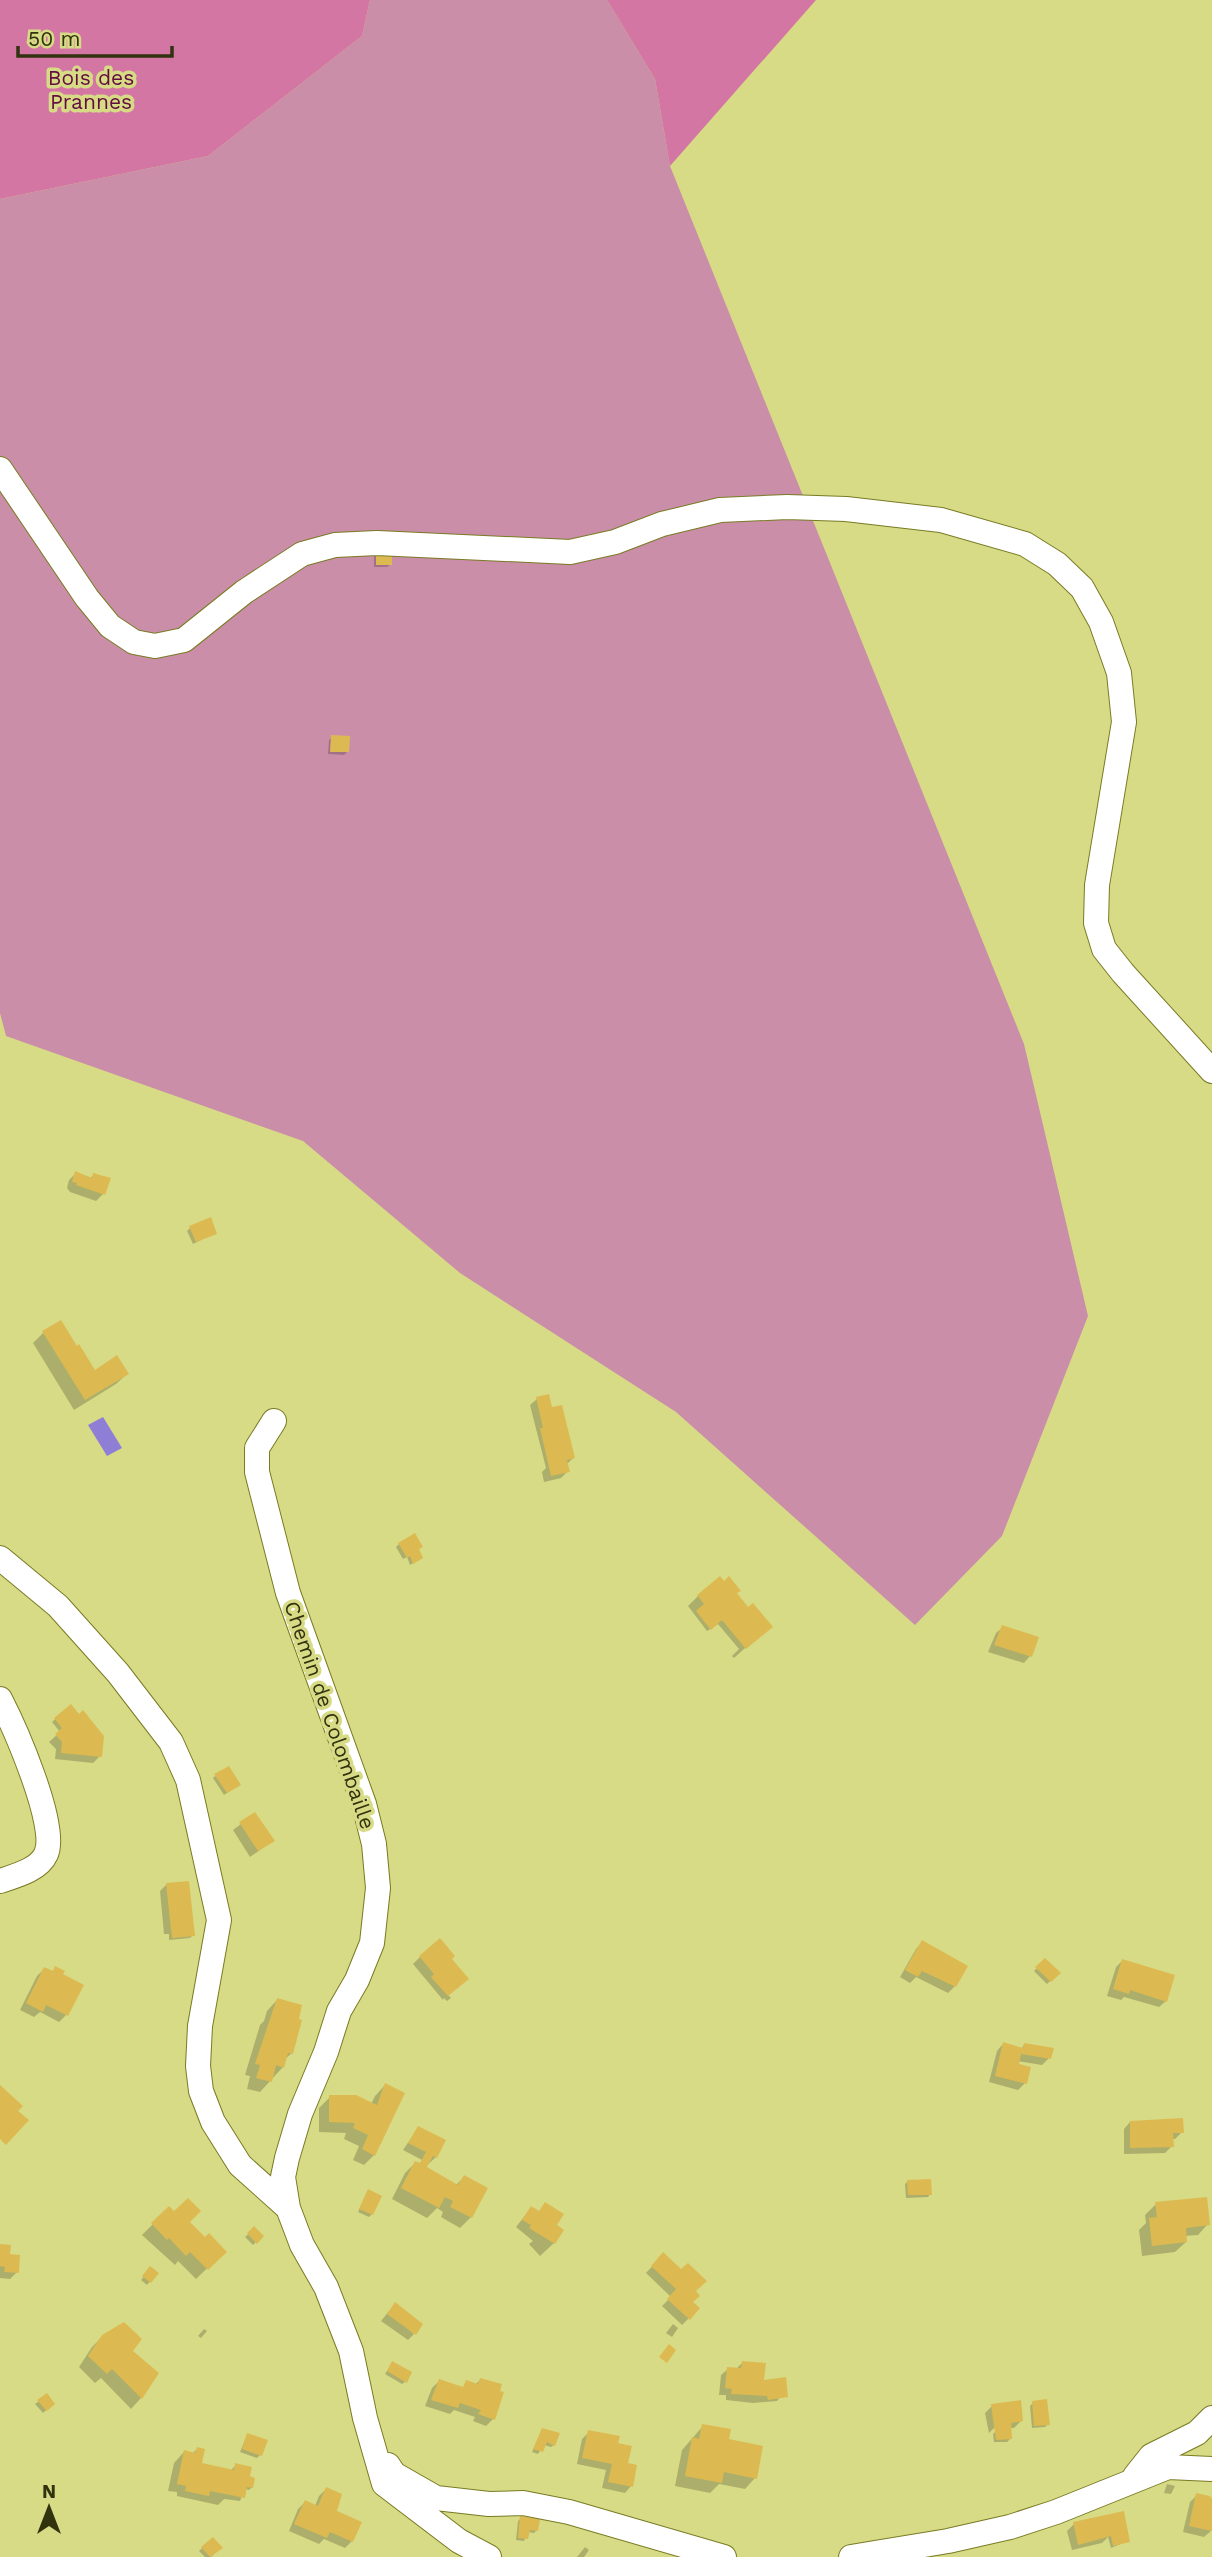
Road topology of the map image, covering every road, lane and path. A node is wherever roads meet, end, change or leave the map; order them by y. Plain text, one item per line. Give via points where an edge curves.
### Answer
1 (0, 469) edge
2 (1212, 1071) edge
3 (274, 1421) dead end
4 (0, 1558) edge
5 (0, 1699) edge
6 (0, 1881) edge
7 (288, 2207) junction
8 (1212, 2418) edge
9 (369, 2435) junction
10 (1212, 2469) edge
11 (1132, 2480) junction
12 (489, 2557) edge
13 (724, 2557) edge
14 (852, 2557) edge

1 - 2 street via 110,626 134,642 155,646 184,640 302,554 335,545 570,552 720,510 787,506 940,520 1025,544 1057,564 1082,588 1101,622 1119,673 1124,722 1097,885 1096,923 1104,949
3 - 7 street, Chemin de Colombaille via 257,1448 257,1472 288,1593 365,1804 378,1888 373,1943 339,2011 287,2158
4 - 7 street via 58,1606 110,1663 177,1755 188,1780 219,1920 200,2026 201,2091 240,2165
5 - 6 street via 35,1778 48,1852 24,1872
7 - 9 street, Chemin de Colombaille via 351,2351
8 - 11 street via 1197,2434 1151,2455
9 - 12 street, Chemin de Colombaille via 383,2484 459,2541
9 - 13 street via 394,2474 436,2498 523,2503 569,2512
10 - 11 street via 1168,2467
11 - 14 street via 1010,2527

